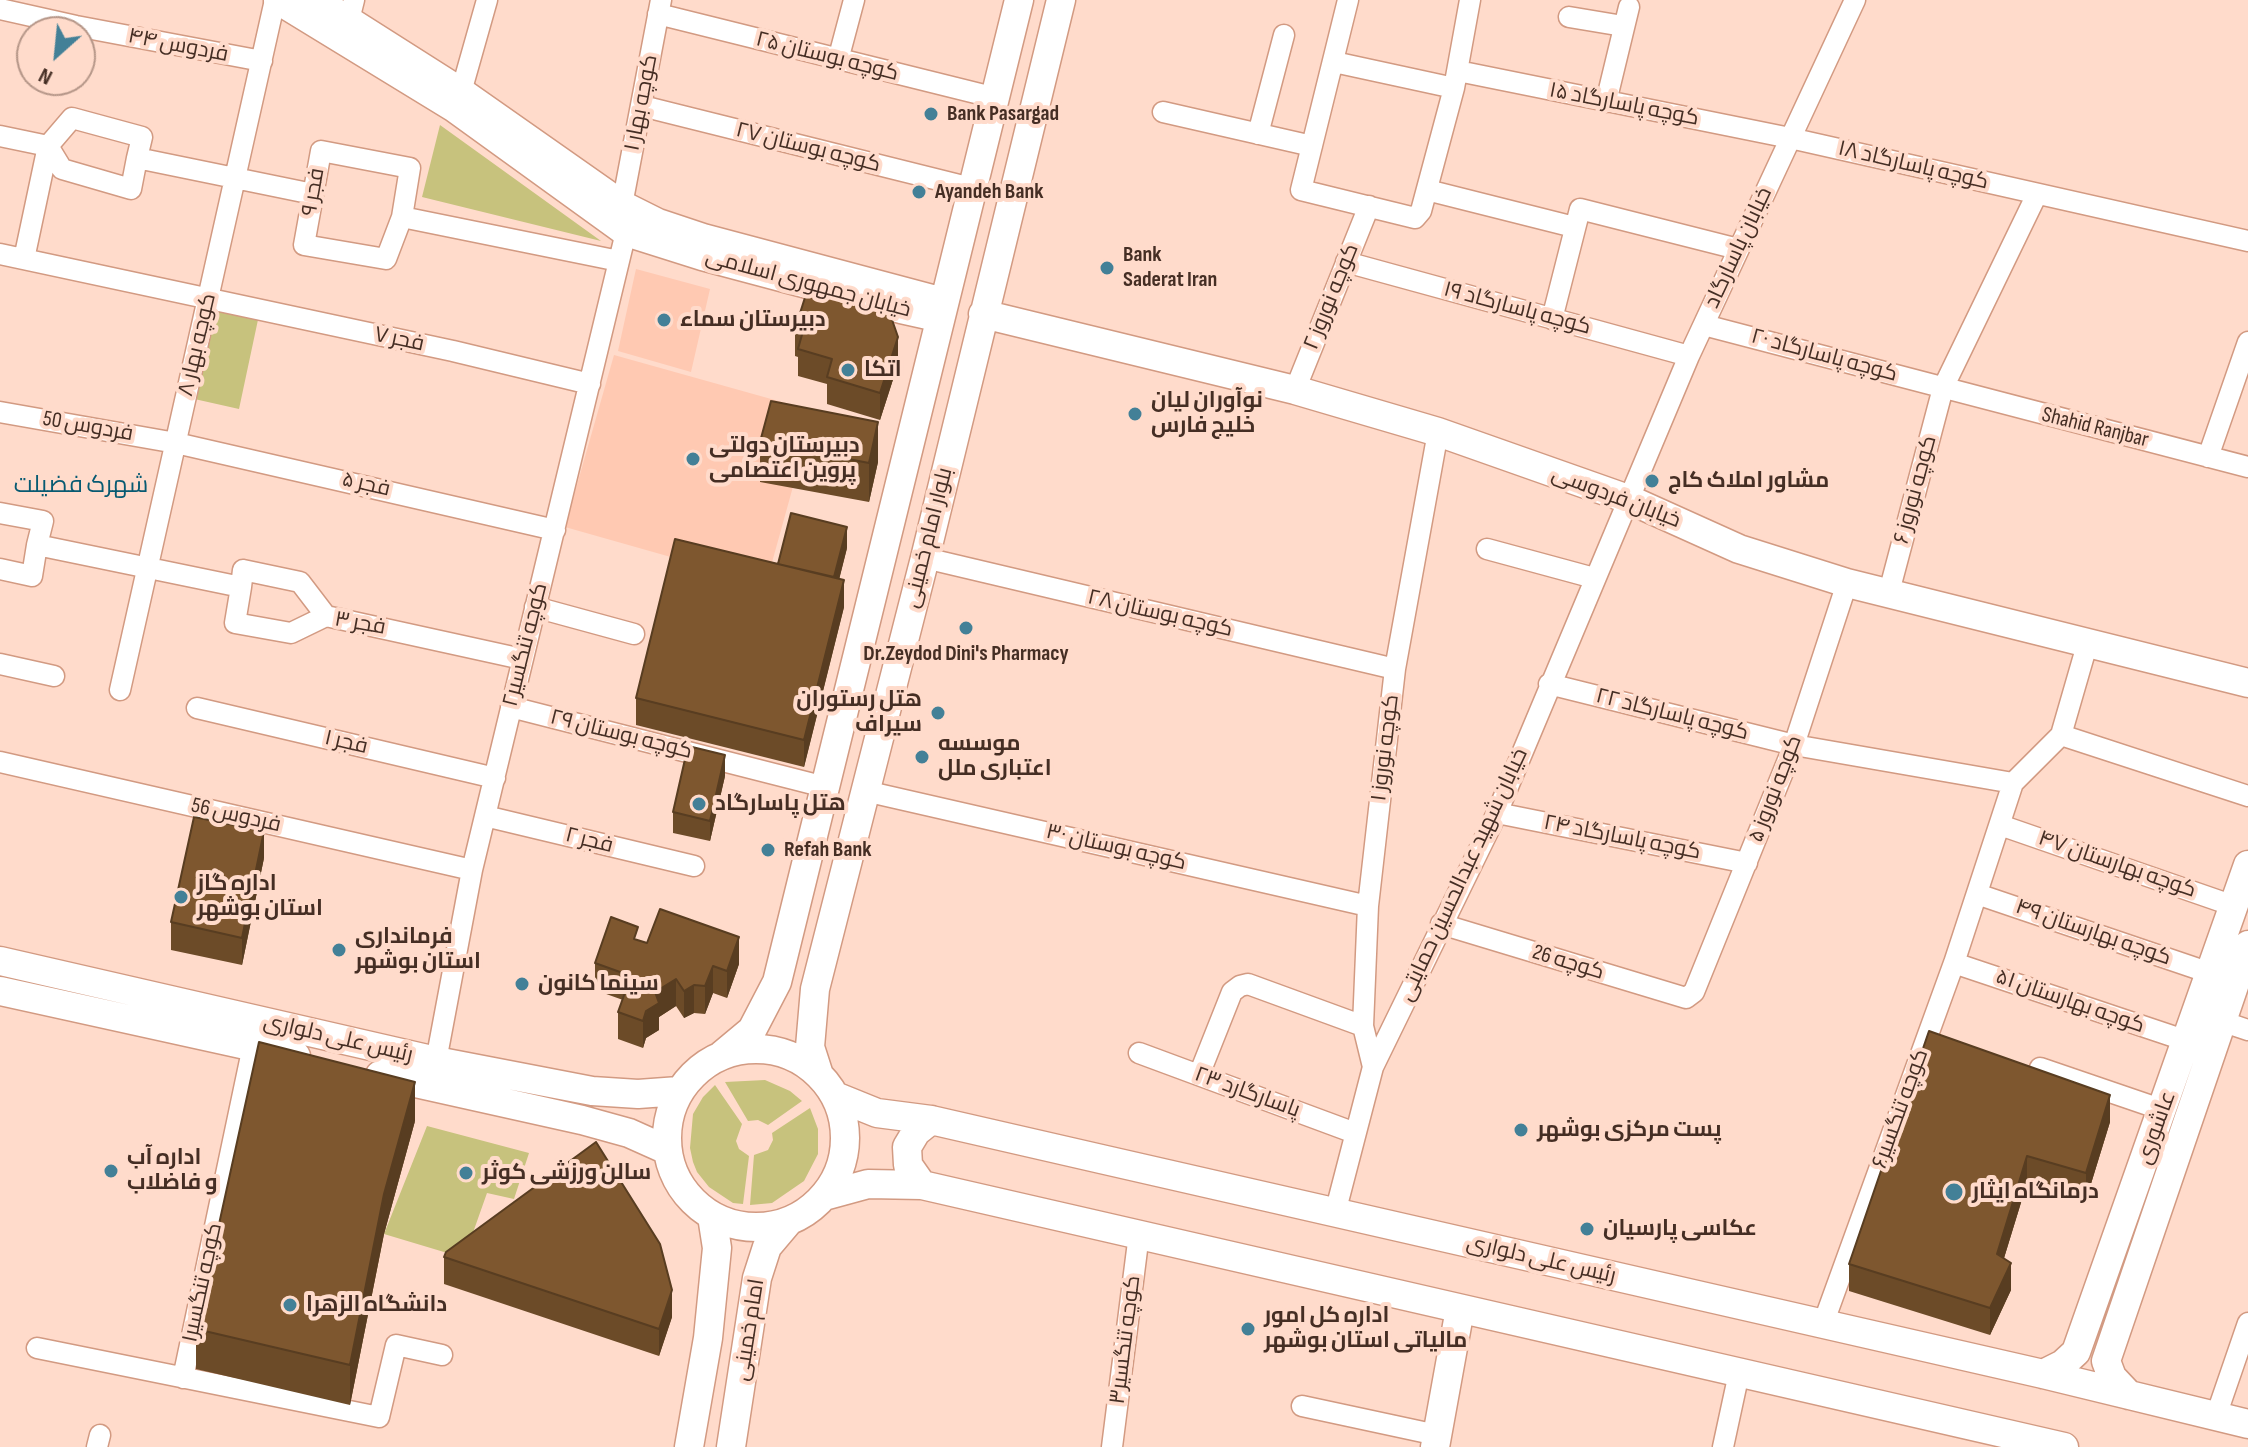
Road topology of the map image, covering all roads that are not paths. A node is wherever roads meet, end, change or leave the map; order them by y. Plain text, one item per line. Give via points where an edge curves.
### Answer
1 (277, 0) edge
2 (316, 0) edge
3 (487, 0) edge
4 (854, 0) edge
5 (1019, 0) edge
6 (1061, 0) edge
7 (1348, 0) edge
8 (1470, 0) edge
9 (1855, 0) edge
10 (659, 7) edge
11 (0, 9) edge
12 (351, 10) edge
13 (1569, 17) dead end
14 (1284, 35) dead end
15 (838, 60) junction
16 (262, 61) junction
17 (1334, 62) junction
18 (1456, 79) junction
19 (461, 92) junction
20 (996, 98) junction
21 (1606, 102) junction
22 (642, 106) junction
23 (1163, 112) dead end
24 (1258, 134) junction
25 (0, 136) edge
26 (1790, 138) junction
27 (48, 146) junction
28 (1312, 146) junction
29 (137, 158) junction
30 (236, 177) junction
31 (975, 189) junction
32 (1427, 190) junction
33 (313, 194) junction
34 (2037, 194) junction
35 (1369, 206) junction
36 (402, 217) junction
37 (624, 218) junction
38 (1574, 227) junction
39 (2248, 241) edge
40 (1738, 249) junction
41 (0, 254) edge
42 (24, 259) junction
43 (619, 261) junction
44 (1346, 262) junction
45 (208, 299) junction
46 (942, 311) junction
47 (983, 314) junction
48 (1552, 319) junction
49 (1704, 325) junction
50 (2247, 346) edge
51 (1689, 356) junction
52 (590, 384) junction
53 (1943, 388) junction
54 (1295, 390) junction
55 (0, 412) edge
56 (1438, 432) junction
57 (176, 443) junction
58 (2208, 457) junction
59 (2248, 467) edge
60 (1628, 499) junction
61 (0, 513) edge
62 (555, 530) junction
63 (37, 545) junction
64 (1487, 549) dead end
65 (925, 558) junction
66 (0, 569) edge
67 (148, 569) junction
68 (1594, 578) junction
69 (1847, 583) junction
70 (241, 587) junction
71 (1889, 592) junction
72 (535, 607) junction
73 (326, 616) junction
74 (634, 634) dead end
75 (2087, 645) junction
76 (522, 659) junction
77 (0, 664) edge
78 (1395, 669) junction
79 (54, 676) dead end
80 (2248, 683) edge
81 (1549, 684) junction
82 (120, 690) dead end
83 (511, 707) junction
84 (197, 708) dead end
85 (2061, 735) junction
86 (1794, 745) junction
87 (0, 762) edge
88 (495, 778) junction
89 (2013, 783) junction
90 (825, 787) junction
91 (865, 791) junction
92 (2248, 796) edge
93 (1497, 813) junction
94 (485, 816) junction
95 (2000, 825) junction
96 (1747, 863) junction
97 (2248, 865) edge
98 (694, 866) dead end
99 (472, 870) junction
100 (1977, 894) junction
101 (1368, 906) junction
102 (2234, 906) junction
103 (1441, 924) junction
104 (2248, 945) edge
105 (0, 961) edge
106 (1954, 963) junction
107 (2210, 973) junction
108 (777, 982) junction
109 (815, 989) junction
110 (0, 991) edge
111 (1694, 992) joint
112 (1363, 1026) junction
113 (2235, 1026) edge
114 (2187, 1041) junction
115 (253, 1046) junction
116 (1139, 1053) dead end
117 (722, 1055) junction
118 (436, 1061) junction
119 (1373, 1067) junction
120 (2040, 1068) edge
121 (1199, 1075) junction
122 (827, 1086) junction
123 (592, 1091) junction
124 (679, 1091) junction
125 (2163, 1110) junction
126 (582, 1120) junction
127 (931, 1120) junction
128 (1355, 1133) junction
129 (667, 1150) junction
130 (922, 1185) junction
131 (824, 1196) junction
132 (1335, 1213) junction
133 (712, 1216) junction
134 (789, 1221) junction
135 (1139, 1234) junction
136 (1460, 1309) junction
137 (2248, 1323) edge
138 (1823, 1324) junction
139 (708, 1338) junction
140 (747, 1347) junction
141 (37, 1348) dead end
142 (442, 1355) dead end
143 (1739, 1373) junction
144 (2043, 1374) junction
145 (183, 1378) junction
146 (2129, 1395) junction
147 (1302, 1406) dead end
148 (2216, 1416) junction
149 (2248, 1424) edge
150 (1436, 1441) edge
151 (2025, 1443) edge
152 (689, 1447) edge
153 (731, 1447) edge
154 (1112, 1447) edge
155 (1723, 1447) edge
156 (2064, 1447) edge

1 - 16 street, کوچه بهار ۸
1 - 37 street, خیابان جمهوری اسلامی
2 - 12 street, خیابان جمهوری اسلامی
3 - 19 street
4 - 15 street
5 - 20 street, بلوار امام خمینی
6 - 47 street, بلوار امام خمینی
7 - 17 street
8 - 18 street
9 - 26 street, خیابان پاسارگاد
10 - 15 street, کوچه بوستان ۲۵
10 - 22 street, کوچه بهار ۱
11 - 16 street, فردوس ۴۴
12 - 19 street, خیابان جمهوری اسلامی
13 - 21 street via 1626,17
14 - 24 street
15 - 20 street, کوچه بوستان ۲۵
16 - 30 street, کوچه بهار ۸
17 - 18 street, کوچه پاسارگاد ۱۵
17 - 28 street
18 - 21 street, کوچه پاسارگاد ۱۵
18 - 32 street
19 - 37 street, خیابان جمهوری اسلامی
20 - 31 street, بلوار امام خمینی
21 - 26 street, کوچه پاسارگاد ۱۵
22 - 31 street, کوچه بوستان ۲۷
22 - 37 street, کوچه بهار ۱
23 - 24 street
24 - 28 street
25 - 27 street
26 - 34 street, کوچه پاسارگاد ۱۸
26 - 40 street, خیابان پاسارگاد
27 - 29 street via 62,169 131,189
27 - 29 street via 72,118 142,137
27 - 42 street
28 - 35 street via 1301,190
29 - 30 street
30 - 33 street
30 - 45 street, کوچه بهار ۸
31 - 46 street, بلوار امام خمینی
32 - 35 street via 1415,218
32 - 38 street
33 - 36 street, فجر ۹ via 304,245 386,259
33 - 36 street, فجر ۹ via 321,151 410,168
34 - 39 street, کوچه پاسارگاد ۱۸
34 - 53 street, کوچه نوروز ۶
35 - 44 street, کوچه نوروز ۲
36 - 43 street
37 - 43 street, کوچه تنگسیر۲
37 - 46 street, خیابان جمهوری اسلامی via 702,256 903,301 928,315
38 - 40 street via 1582,209
38 - 48 street
40 - 49 street, خیابان پاسارگاد
41 - 42 street, فجر ۷
42 - 45 street, فجر ۷
43 - 52 street, کوچه تنگسیر۲
44 - 48 street, کوچه پاسارگاد ۱۹
44 - 54 street, کوچه نوروز ۲
45 - 52 street, فجر ۷
45 - 57 street, کوچه بهار ۸
46 - 90 street, بلوار امام خمینی
47 - 54 street, خیابان فردوسی
47 - 65 street, بلوار امام خمینی
48 - 51 street, کوچه پاسارگاد ۱۹
49 - 51 street, خیابان پاسارگاد
49 - 53 street, کوچه پاسارگاد ۲۰
50 - 58 street
51 - 60 street, خیابان پاسارگاد
52 - 62 street, کوچه تنگسیر۲
53 - 58 street, Shahid Ranjbar
53 - 71 street, کوچه نوروز ۶
54 - 56 street, خیابان فردوسی
55 - 57 street, فردوس 50
56 - 60 street, خیابان فردوسی
56 - 78 street, کوچه نوروز ۱
57 - 62 street, فجر ۵
57 - 67 street, کوچه بهار ۸
58 - 59 street, Shahid Ranjbar
60 - 68 street, خیابان شهید عبدالحسین حمایتی
60 - 69 street, خیابان فردوسی via 1739,549
61 - 63 street via 43,521
62 - 72 street, کوچه تنگسیر۲
63 - 66 street via 32,576
63 - 67 street
64 - 68 street
65 - 78 street, کوچه بوستان ۲۸
65 - 91 street, بلوار امام خمینی
67 - 70 street
67 - 82 street, کوچه بهار ۸
68 - 81 street, خیابان شهید عبدالحسین حمایتی
69 - 71 street, خیابان فردوسی
69 - 86 street, کوچه نوروز ۵
70 - 73 street via 243,570 300,582
70 - 73 street, فجر ۳ via 235,623 291,633
71 - 75 street, خیابان فردوسی
72 - 74 street
72 - 76 street, کوچه تنگسیر۲
73 - 76 street, فجر ۳
75 - 80 street, خیابان فردوسی
75 - 85 street
76 - 83 street, کوچه تنگسیر۲
77 - 79 street
78 - 101 street, کوچه نوروز ۱
81 - 86 street, کوچه پاسارگاد ۲۲
81 - 93 street, خیابان شهید عبدالحسین حمایتی
83 - 88 street, کوچه تنگسیر۲
83 - 90 street, کوچه بوستان ۲۹
84 - 88 street, فجر ۱
85 - 89 street
85 - 92 street
86 - 89 street, کوچه پاسارگاد ۲۲
86 - 96 street, کوچه نوروز ۵
87 - 99 street, فردوس 56
88 - 94 street, کوچه تنگسیر۲
89 - 95 street, کوچه تنگسیر۶
90 - 108 street, بلوار امام خمینی
91 - 101 street, کوچه بوستان ۳۰
91 - 109 street, بلوار امام خمینی
93 - 96 street, کوچه پاسارگاد ۲۴
93 - 103 street, خیابان شهید عبدالحسین حمایتی
94 - 98 street, فجر ۲
94 - 99 street, کوچه تنگسیر۲
95 - 100 street, کوچه تنگسیر۶
95 - 102 street, کوچه بهارستان ۴۷
96 - 111 street, کوچه نوروز ۵
97 - 102 street, عاشوری
99 - 118 street, کوچه تنگسیر۲
100 - 106 street, کوچه تنگسیر۶
100 - 107 street, کوچه بهارستان ۴۹
101 - 112 street, کوچه نوروز ۱
102 - 107 street, عاشوری
103 - 111 street, کوچه 26 via 1686,998
103 - 119 street, خیابان شهید عبدالحسین حمایتی
104 - 113 street, عاشوری
105 - 118 street, رئیس علی دلواری
106 - 114 street, کوچه بهارستان ۵۱
106 - 138 street, کوچه تنگسیر۶
107 - 114 street, عاشوری
108 - 109 street via 781,995 793,1001 805,1000
108 - 117 street, بلوار امام خمینی via 752,1030
109 - 122 street, بلوار امام خمینی via 810,1047
110 - 115 street, رئیس علی دلواری
112 - 119 street, کوچه نوروز ۱
112 - 121 street via 1248,984 1240,986 1232,992
113 - 146 street, عاشوری via 2106,1361
114 - 125 street, عاشوری
115 - 126 street, رئیس علی دلواری
115 - 145 street, کوچه تنگسیر۱
116 - 121 street, پاسارگارد ۲۳
117 - 122 street via 773,1050 798,1059
117 - 124 street via 699,1068
118 - 123 street, رئیس علی دلواری
119 - 128 street, خیابان شهید عبدالحسین حمایتی
120 - 125 street
121 - 128 street, پاسارگارد ۲۳
122 - 127 street, رئیس علی دلواری via 877,1113
122 - 131 street via 844,1124 844,1153
123 - 124 street, رئیس علی دلواری
123 - 126 street via 596,1112
124 - 129 street via 668,1119
125 - 144 street, عاشوری via 2076,1352
126 - 129 street, رئیس علی دلواری
127 - 130 street via 907,1147 908,1165
127 - 132 street, رئیس علی دلواری
128 - 132 street, خیابان شهید عبدالحسین حمایتی
129 - 133 street via 676,1179
130 - 131 street via 868,1184
130 - 135 street
131 - 134 street
132 - 138 street, رئیس علی دلواری
133 - 134 street via 737,1226
133 - 139 street, امام خمینی via 717,1248
134 - 140 street, امام خمینی via 767,1247
135 - 136 street
135 - 154 street, کوچه تنگسیر۳
136 - 143 street
136 - 150 street
137 - 148 street
138 - 144 street, رئیس علی دلواری
139 - 140 street via 716,1328 735,1327
139 - 152 street, امام خمینی
140 - 153 street, امام خمینی
141 - 145 street
142 - 145 street via 396,1345 379,1417
143 - 151 street
143 - 155 street
144 - 146 street, رئیس علی دلواری
146 - 148 street, رئیس علی دلواری
147 - 150 street
148 - 149 street, رئیس علی دلواری
151 - 156 street

